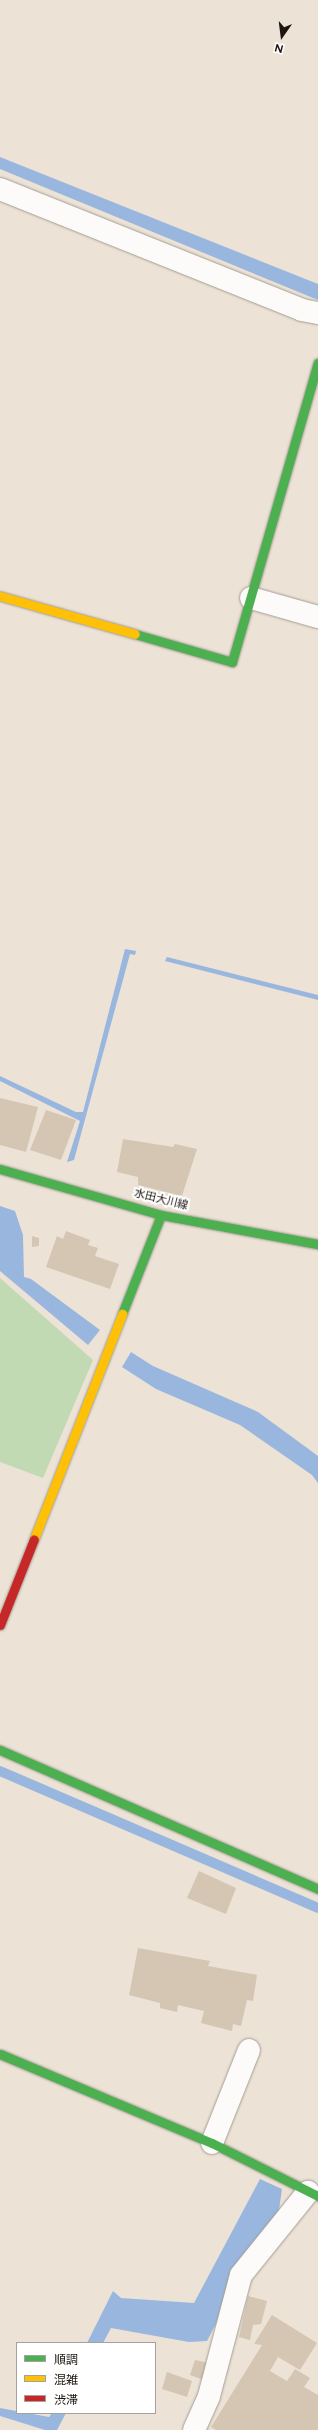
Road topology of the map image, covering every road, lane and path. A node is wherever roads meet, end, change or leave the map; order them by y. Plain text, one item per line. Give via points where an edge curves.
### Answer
1 (0, 189) edge
2 (318, 313) edge
3 (318, 363) edge
4 (0, 596) edge
5 (251, 598) junction
6 (318, 617) edge
7 (0, 1169) edge
8 (162, 1215) junction
9 (318, 1244) edge
10 (0, 1625) edge
11 (0, 1750) edge
12 (318, 1889) edge
13 (249, 2050) dead end
14 (0, 2054) edge
15 (212, 2143) junction
16 (313, 2194) edge
17 (194, 2430) edge

1 - 2 street via 302,310
3 - 5 street
4 - 5 street via 232,662
5 - 6 street
7 - 8 street, 水田大川線
8 - 9 street, 水田大川線
8 - 10 street
11 - 12 street
13 - 15 street
14 - 15 street
15 - 16 street
16 - 17 street via 241,2275 210,2396

